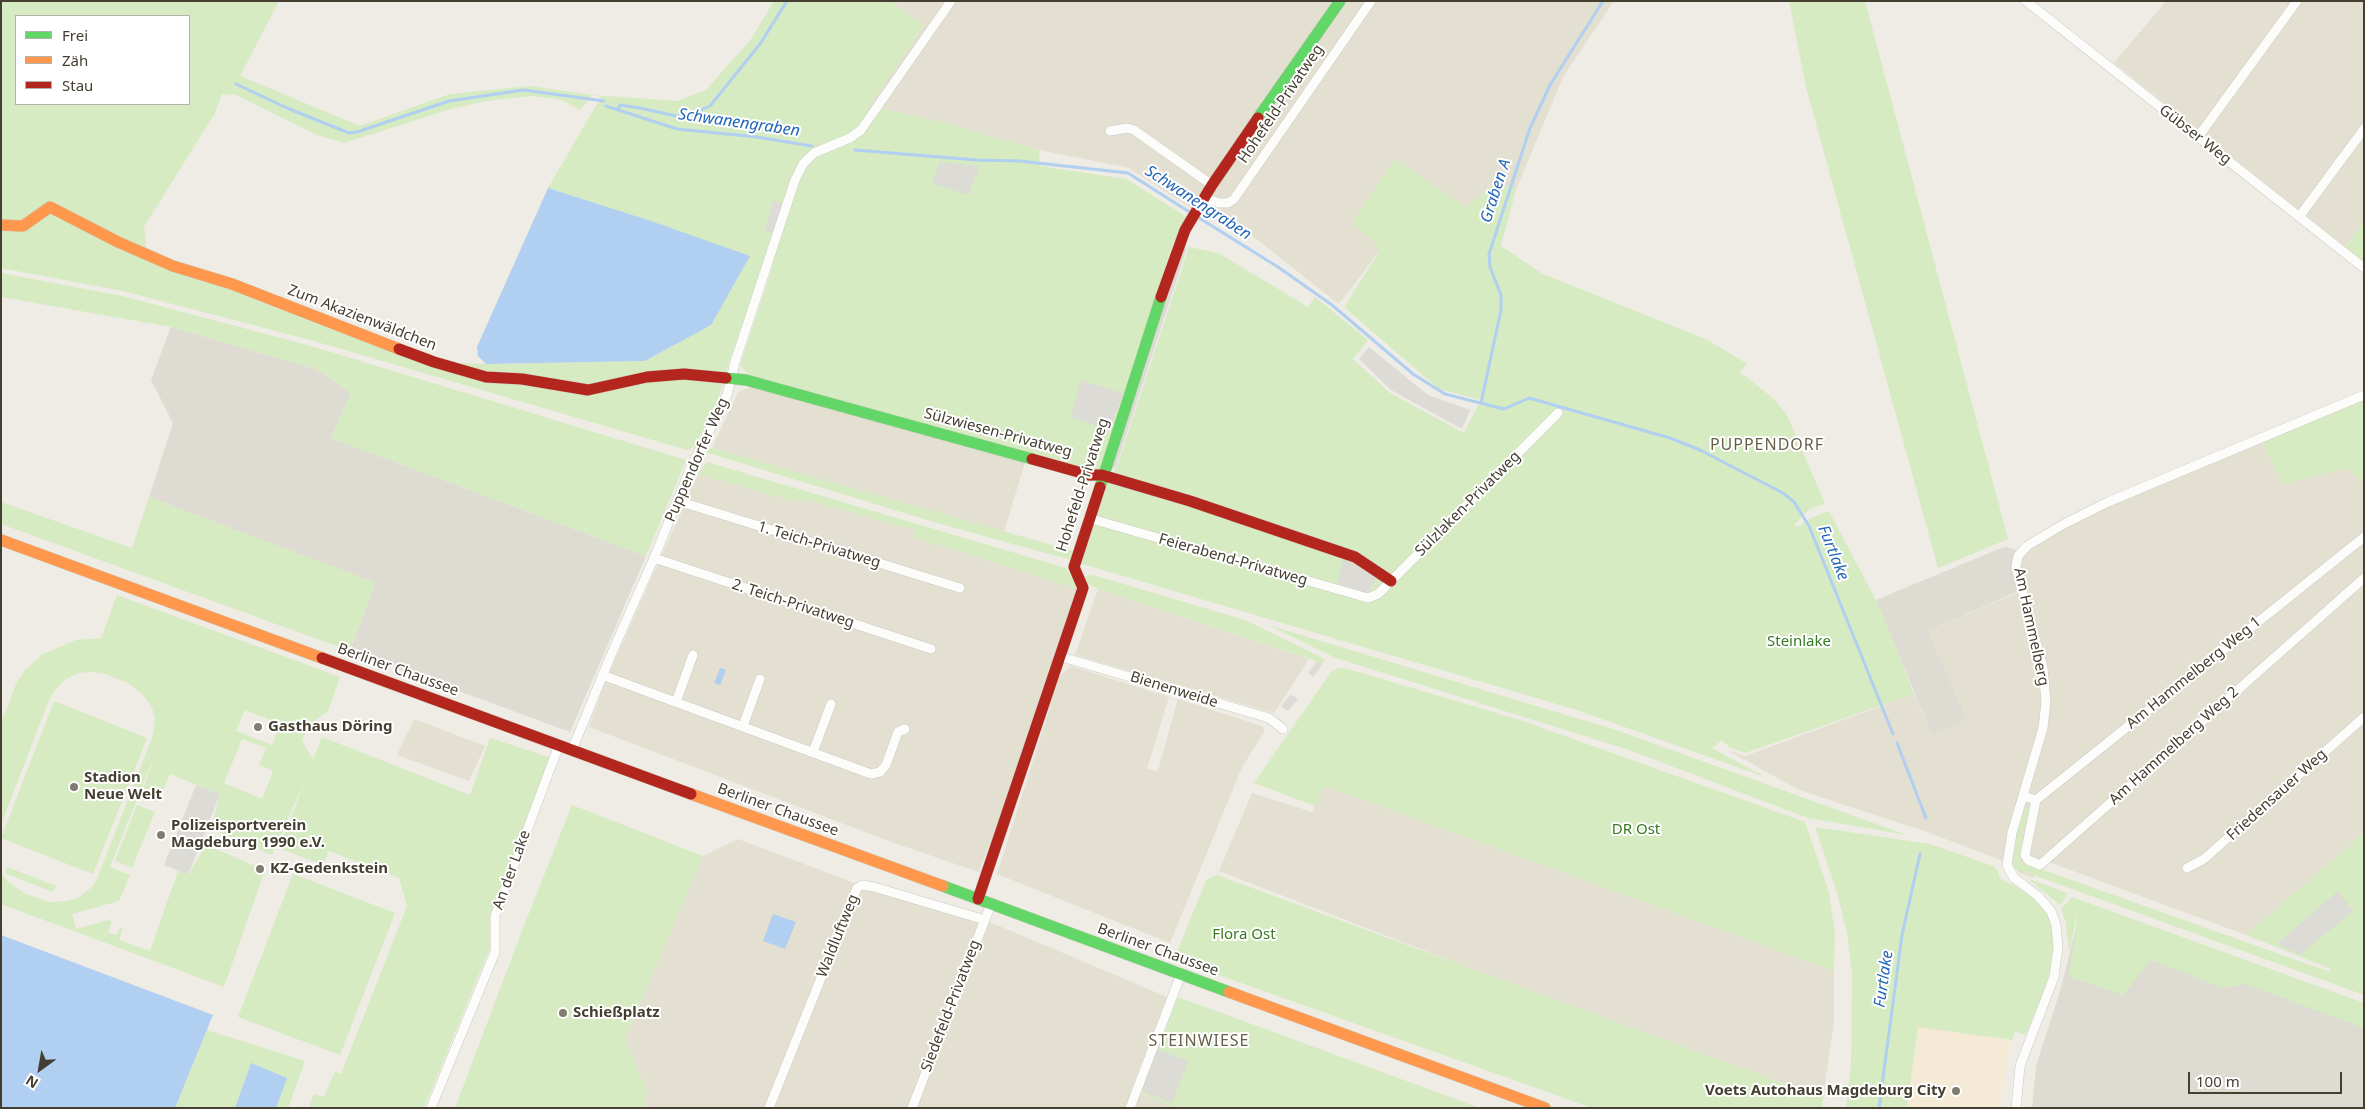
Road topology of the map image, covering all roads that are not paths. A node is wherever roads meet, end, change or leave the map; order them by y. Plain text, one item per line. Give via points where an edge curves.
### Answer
1 (952, 1) edge
2 (1340, 1) edge
3 (1371, 1) edge
4 (2026, 1) edge
5 (2296, 1) edge
6 (2364, 129) edge
7 (1110, 131) dead end
8 (2198, 137) junction
9 (1212, 185) junction
10 (1203, 202) junction
11 (2299, 216) junction
12 (1, 225) edge
13 (2364, 268) edge
14 (732, 379) junction
15 (2364, 396) edge
16 (1558, 413) dead end
17 (1102, 475) junction
18 (678, 501) junction
19 (1088, 518) junction
20 (2364, 537) edge
21 (1, 540) edge
22 (654, 558) junction
23 (2364, 578) edge
24 (1391, 581) junction
25 (960, 588) dead end
26 (1378, 594) joint
27 (931, 649) dead end
28 (693, 655) dead end
29 (1062, 657) junction
30 (602, 675) junction
31 (760, 679) dead end
32 (676, 702) junction
33 (831, 704) dead end
34 (2364, 718) edge
35 (743, 726) junction
36 (905, 729) dead end
37 (1283, 729) dead end
38 (559, 745) junction
39 (572, 750) junction
40 (813, 752) junction
41 (2023, 796) junction
42 (2036, 800) junction
43 (2187, 868) dead end
44 (978, 899) junction
45 (991, 904) junction
46 (985, 920) junction
47 (1181, 974) junction
48 (431, 1108) edge
49 (768, 1108) edge
50 (912, 1108) edge
51 (1130, 1108) edge
52 (1545, 1108) edge
53 (2016, 1108) edge

1 - 14 street, Puppendorfer Weg via 861,130 814,153 803,164 795,180
2 - 9 street, Hohefeld-Privatweg
3 - 10 street, Hohefeld-Privatweg via 1234,199 1228,203
4 - 8 street, Gübser Weg
5 - 8 street
6 - 11 street
7 - 9 street via 1134,130
8 - 11 street, Gübser Weg
9 - 10 street, Hohefeld-Privatweg
10 - 17 street, Hohefeld-Privatweg via 1190,222 1171,265
11 - 13 street, Gübser Weg
12 - 14 street, Zum Akazienwäldchen via 23,226 50,207 173,266 232,284 434,362 486,377 522,379 588,390 647,377 684,374
14 - 17 street, Sülzwiesen-Privatweg via 791,392 1089,475
14 - 18 street, Puppendorfer Weg
15 - 41 street, Am Hammelberg via 2108,502 2062,525 2021,552 2016,567 2043,668 2046,702 2043,728
16 - 24 street, Sülzlaken-Privatweg
17 - 19 street, Hohefeld-Privatweg
17 - 24 street, Sülzwiesen-Privatweg via 1355,557
18 - 22 street, Puppendorfer Weg
18 - 25 street, 1. Teich-Privatweg
19 - 26 street, Feierabend-Privatweg via 1368,598
19 - 29 street, Hohefeld-Privatweg via 1074,567 1083,588
20 - 42 street, Am Hammelberg Weg 1
21 - 38 street, Berliner Chaussee
22 - 27 street, 2. Teich-Privatweg
22 - 30 street, Puppendorfer Weg
23 - 42 street, Am Hammelberg Weg 2 via 2040,865 2025,856
24 - 26 street, Sülzlaken-Privatweg
28 - 32 street
29 - 37 street, Bienenweide via 1269,718
29 - 44 street, Hohefeld-Privatweg
30 - 32 street
30 - 39 street, Puppendorfer Weg
31 - 35 street
32 - 35 street
33 - 40 street
34 - 43 street, Friedensauer Weg via 2204,859
35 - 40 street
36 - 40 street via 898,732 886,765 880,772 871,774
38 - 39 street, Berliner Chaussee
38 - 48 street, An der Lake via 494,916 495,952
39 - 44 street, Berliner Chaussee
41 - 42 street
41 - 53 street, Am Hammelberg via 2009,843 2007,867 2014,878 2038,896 2051,911 2058,947 2054,978 2021,1061
44 - 45 street, Berliner Chaussee
45 - 46 street, Siedefeld-Privatweg
45 - 47 street, Berliner Chaussee
46 - 49 street, Waldluftweg via 874,887 858,887
46 - 50 street, Siedefeld-Privatweg
47 - 51 street
47 - 52 street, Berliner Chaussee

